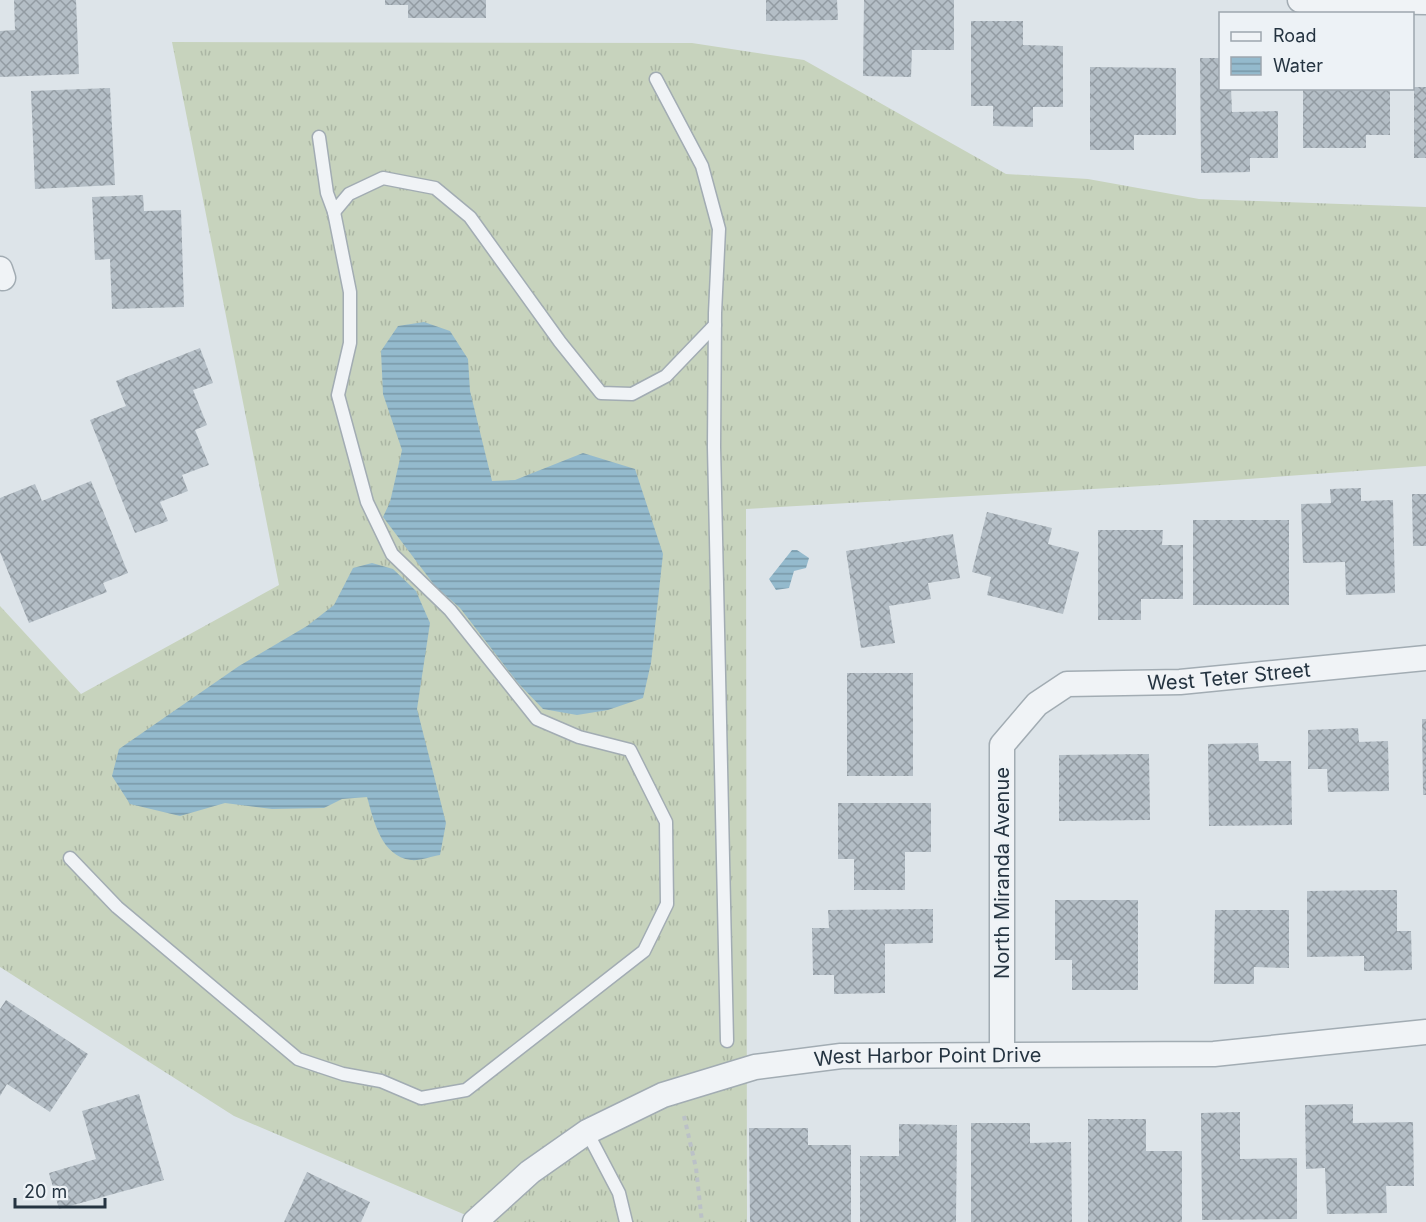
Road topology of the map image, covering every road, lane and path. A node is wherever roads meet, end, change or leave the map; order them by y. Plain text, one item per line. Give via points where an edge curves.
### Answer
1 (1300, 0) edge
2 (1426, 2) edge
3 (656, 79) dead end
4 (319, 137) dead end
5 (334, 212) junction
6 (715, 325) junction
7 (1426, 658) edge
8 (1037, 704) joint
9 (70, 858) dead end
10 (1426, 1032) edge
11 (727, 1041) dead end
12 (1002, 1055) junction
13 (683, 1112) dead end
14 (587, 1132) junction
15 (475, 1222) edge
16 (626, 1222) edge
17 (702, 1222) edge

1 - 2 street
3 - 6 lane via 702,166 719,230
4 - 5 lane via 327,193
5 - 6 lane via 349,194 383,178 435,188 470,217 601,393 632,394 666,375
5 - 9 lane via 350,292 350,343 338,395 366,501 392,554 450,610 537,719 579,737 630,750 666,822 667,904 644,951 466,1090 421,1098 381,1081 298,1059 117,907
6 - 11 lane via 714,447
7 - 8 street, West Teter Street via 1180,682 1067,684
8 - 12 street, North Miranda Avenue via 1002,746
10 - 12 street, West Harbor Point Drive via 1214,1054
12 - 14 street, West Harbor Point Drive via 841,1056 755,1067 663,1095
13 - 17 path via 696,1168
14 - 15 street, West Harbor Point Drive via 530,1172
14 - 16 lane via 619,1193

